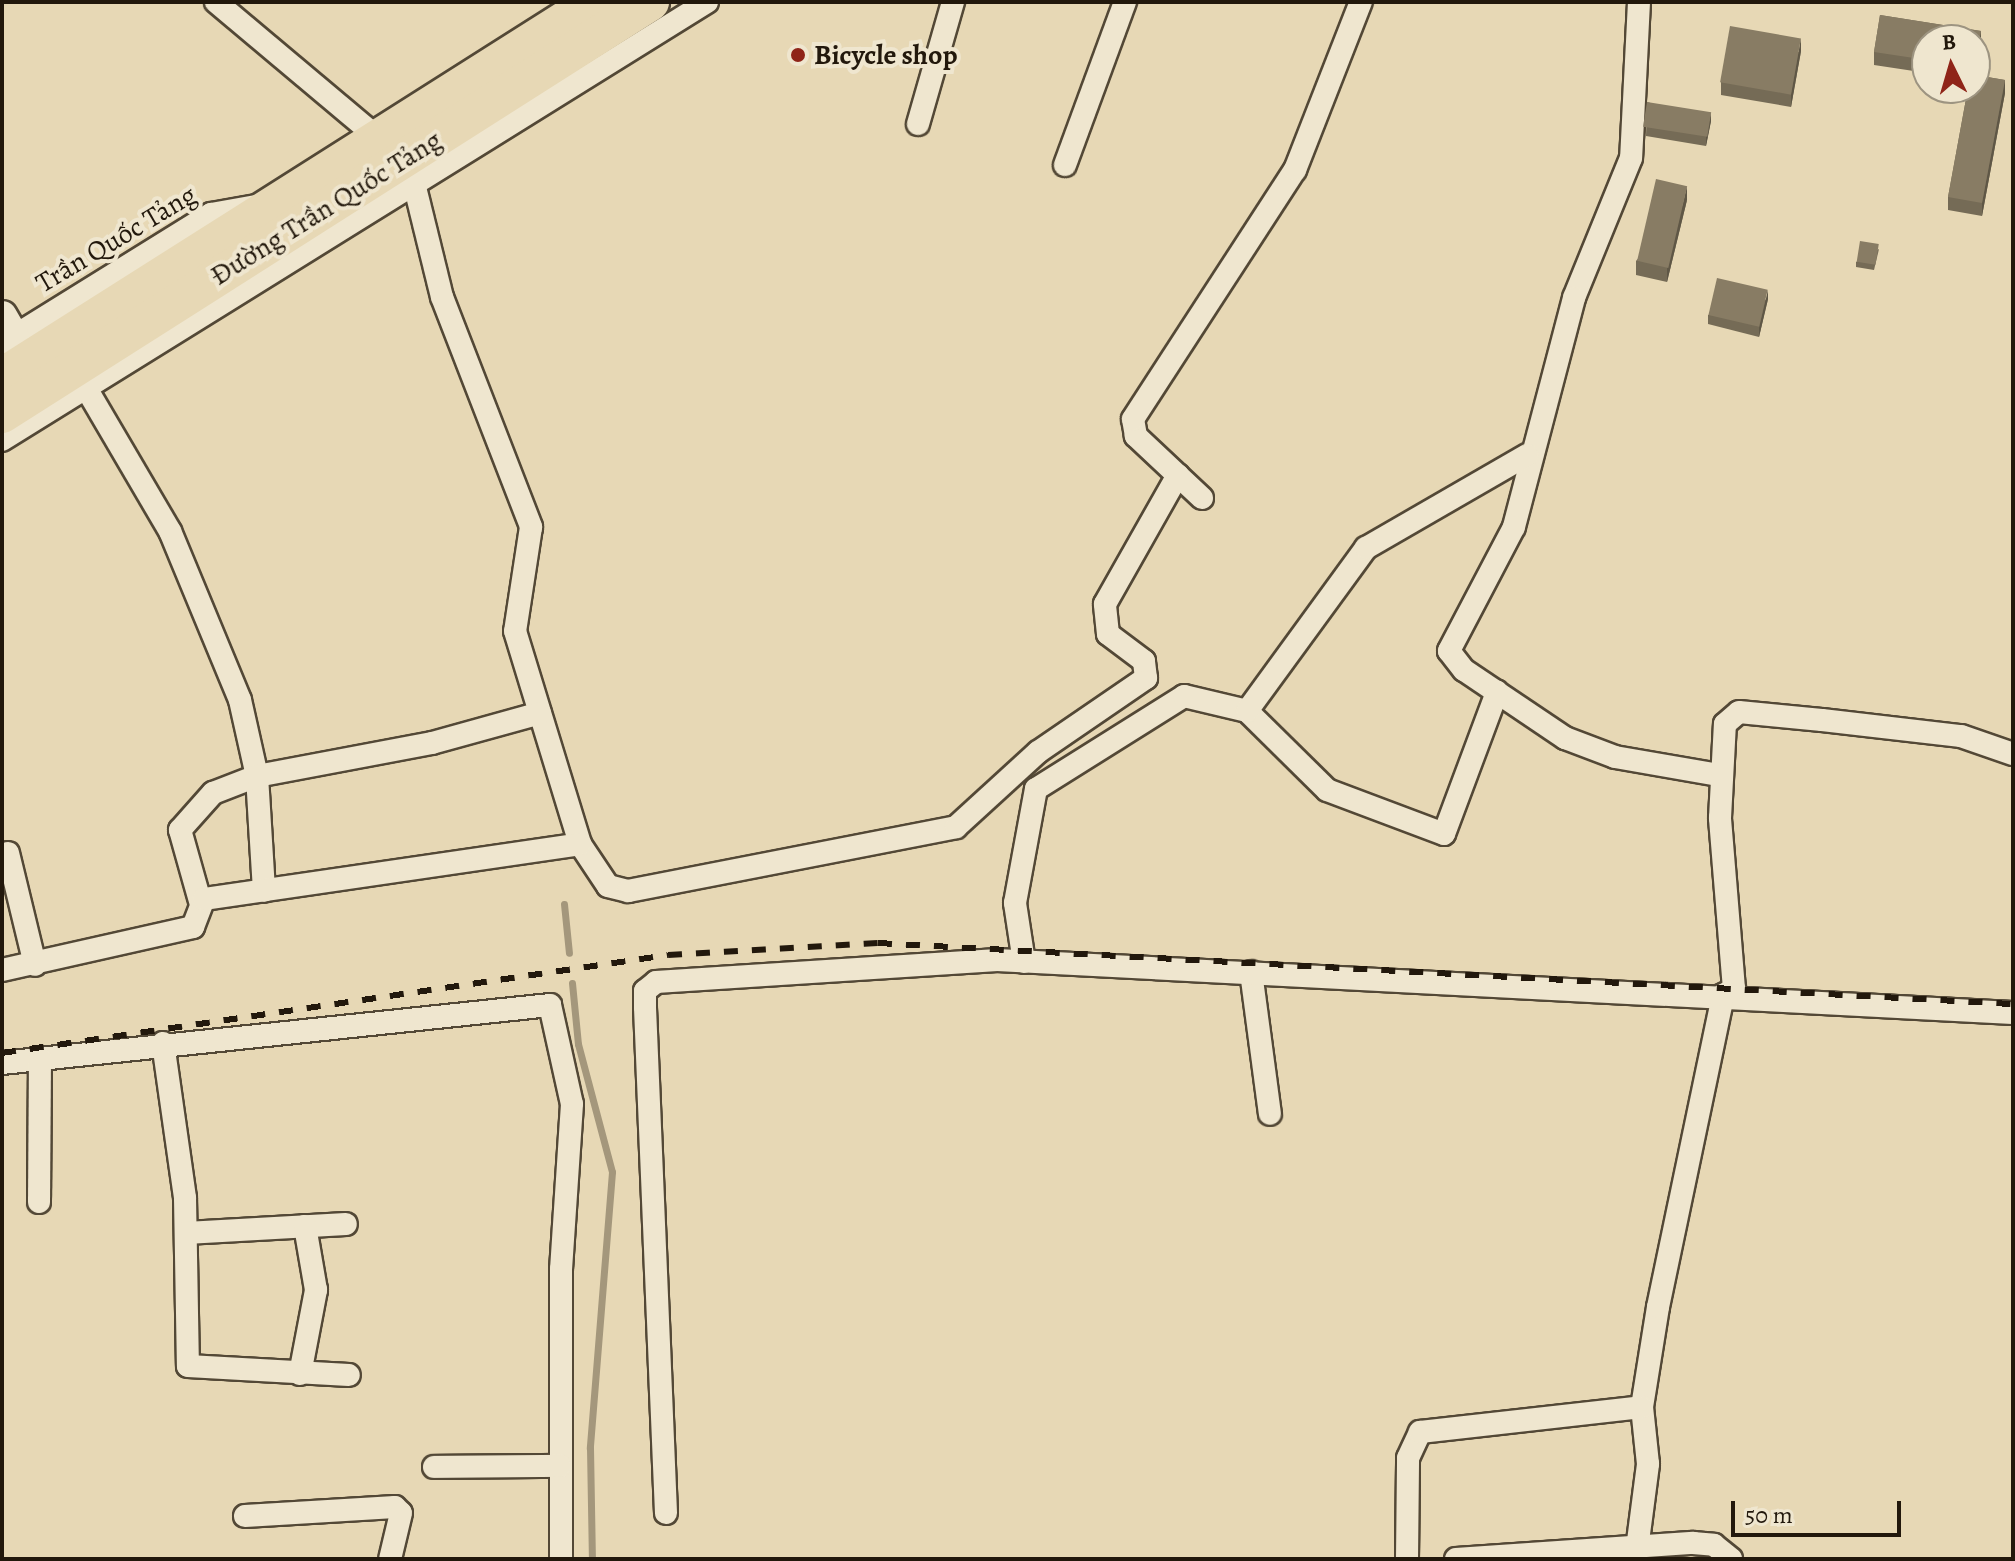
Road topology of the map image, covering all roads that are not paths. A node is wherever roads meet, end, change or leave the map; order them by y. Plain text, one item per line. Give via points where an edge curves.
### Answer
1 (216, 2) edge
2 (594, 2) edge
3 (650, 2) edge
4 (707, 2) edge
5 (953, 2) edge
6 (1125, 2) edge
7 (1361, 2) edge
8 (1639, 2) edge
9 (918, 124) dead end
10 (377, 137) junction
11 (1065, 165) dead end
12 (414, 183) junction
13 (268, 204) junction
14 (6, 332) edge
15 (2, 377) edge
16 (86, 388) junction
17 (2, 414) edge
18 (2, 440) edge
19 (1527, 455) junction
20 (1178, 475) junction
21 (1202, 498) dead end
22 (1497, 692) junction
23 (1247, 711) junction
24 (540, 713) junction
25 (2013, 754) edge
26 (1719, 775) junction
27 (257, 776) junction
28 (570, 847) junction
29 (8, 853) dead end
30 (264, 891) junction
31 (200, 901) junction
32 (1024, 962) junction
33 (35, 965) junction
34 (2, 970) edge
35 (1251, 972) junction
36 (1723, 995) junction
37 (2013, 1013) edge
38 (163, 1043) junction
39 (40, 1058) junction
40 (2, 1063) edge
41 (1270, 1114) dead end
42 (39, 1202) dead end
43 (346, 1224) dead end
44 (305, 1226) junction
45 (186, 1233) junction
46 (300, 1374) junction
47 (349, 1375) dead end
48 (1642, 1407) junction
49 (560, 1466) junction
50 (434, 1467) dead end
51 (666, 1513) dead end
52 (245, 1516) dead end
53 (1637, 1549) junction
54 (390, 1559) edge
55 (561, 1559) edge
56 (1407, 1559) edge
57 (1456, 1559) edge
58 (1731, 1559) edge

1 - 10 street
2 - 10 highway, Đường Trần Quốc Tảng
3 - 17 highway, Đường Trần Quốc Tảng
4 - 12 street
5 - 9 street
6 - 11 street
7 - 20 street via 1295,170 1133,419 1136,436
8 - 19 street via 1631,158 1574,298
10 - 13 highway, Đường Trần Quốc Tảng
12 - 16 street
12 - 24 street via 442,297 531,527 514,619
13 - 14 street, Trần Quốc Tảng via 211,214
13 - 15 highway, Đường Trần Quốc Tảng
16 - 18 street
16 - 27 street via 170,531 201,600 240,700
19 - 22 street via 1509,541 1449,651
19 - 23 street via 1366,548
20 - 21 street
20 - 28 street via 1105,604 1108,634 1144,661 1146,678 1038,752 956,827 628,891 598,877
22 - 23 street via 1444,834 1327,790
22 - 26 street via 1590,748
23 - 32 street via 1184,696 1036,789 1015,903
24 - 27 street via 432,743
24 - 28 street
25 - 26 street via 1961,736 1739,712 1725,724
26 - 36 street via 1734,989
27 - 30 street
27 - 31 street via 213,793 180,830
28 - 30 street
29 - 33 street
30 - 31 street
31 - 33 street via 193,927
32 - 35 street
32 - 51 street via 673,977 645,991
33 - 34 street
35 - 36 street
35 - 41 street
36 - 37 street
36 - 48 street
38 - 39 street
38 - 45 street
38 - 49 street via 553,1008 572,1104 561,1269
39 - 40 street
39 - 42 street
43 - 44 street
44 - 45 street
44 - 46 street via 316,1290
45 - 46 street via 188,1366
46 - 47 street
48 - 53 street via 1648,1464
48 - 56 street via 1420,1432 1408,1458
49 - 50 street
49 - 55 street
52 - 54 street via 395,1507 401,1513
53 - 57 street
53 - 58 street via 1714,1545

